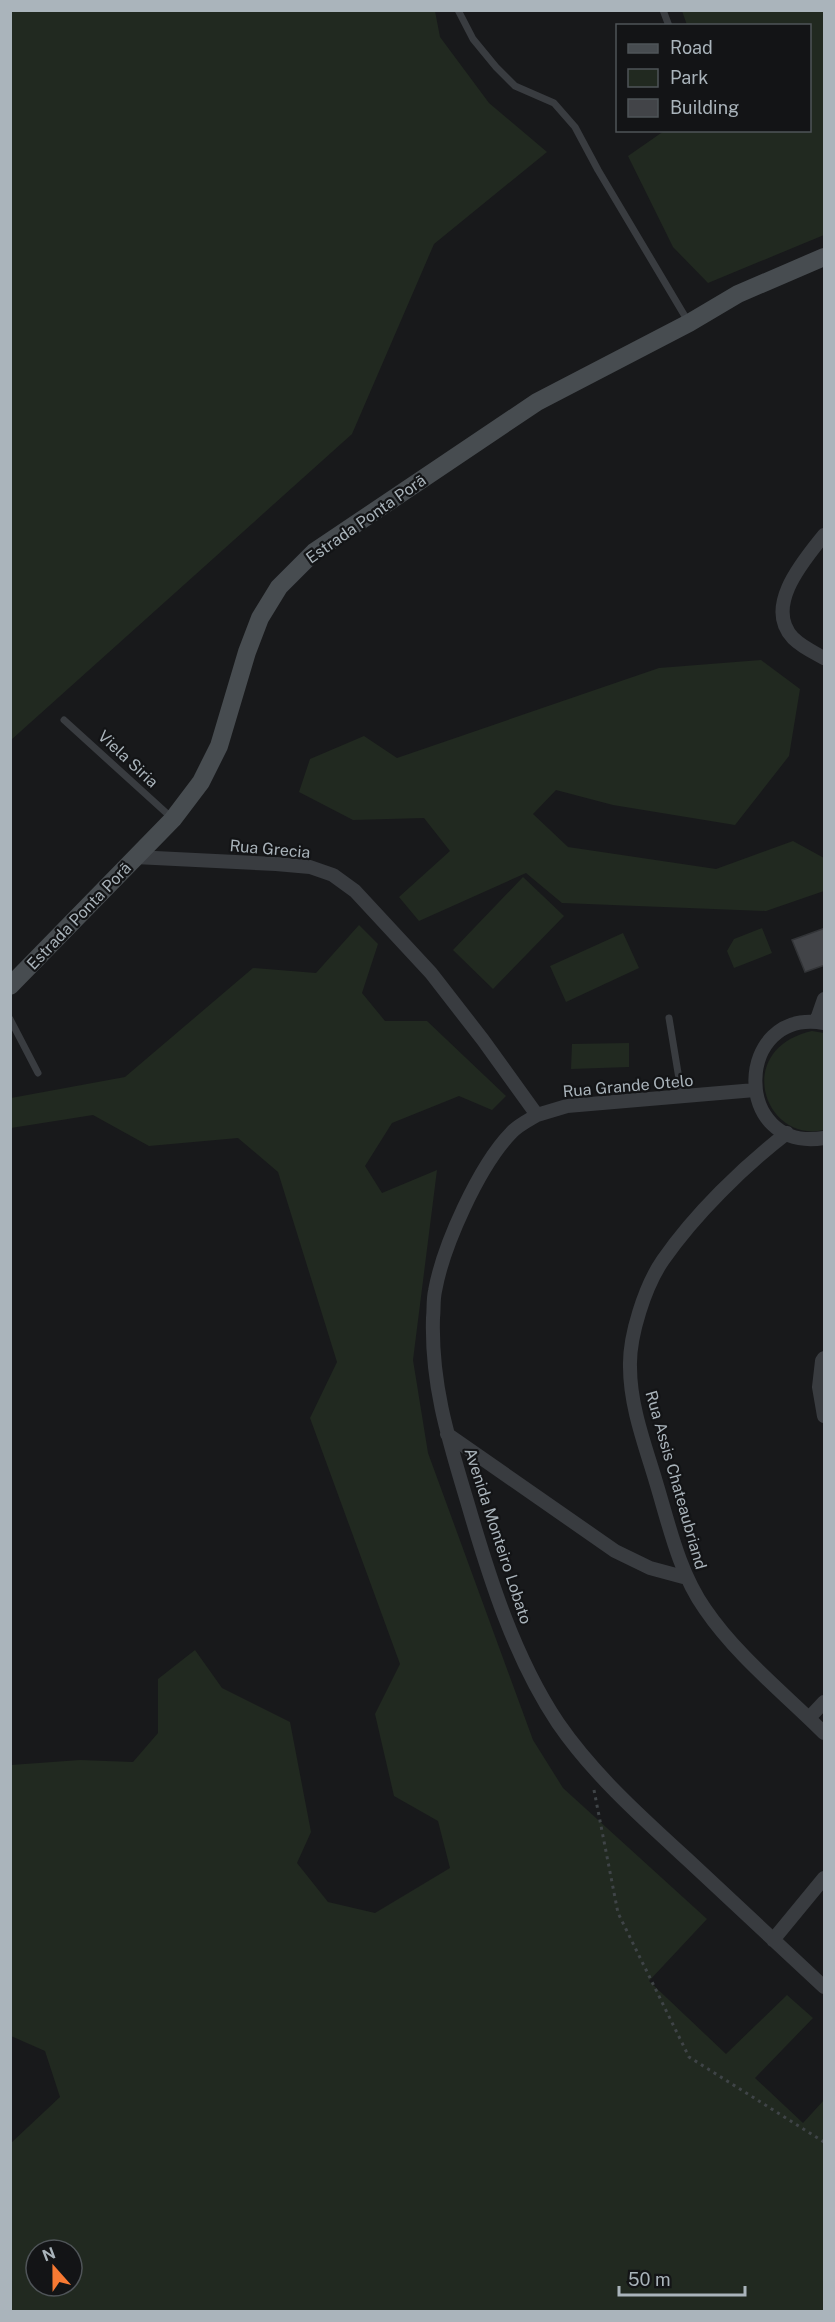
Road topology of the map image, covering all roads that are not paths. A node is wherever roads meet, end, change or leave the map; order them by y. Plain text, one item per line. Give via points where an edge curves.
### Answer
1 (459, 10) edge
2 (825, 257) edge
3 (689, 323) junction
4 (825, 535) edge
5 (825, 658) edge
6 (64, 720) dead end
7 (173, 819) junction
8 (135, 857) junction
9 (10, 986) edge
10 (825, 999) edge
11 (669, 1017) dead end
12 (10, 1019) edge
13 (820, 1023) edge
14 (38, 1073) dead end
15 (755, 1090) junction
16 (682, 1097) junction
17 (537, 1115) junction
18 (787, 1133) junction
19 (825, 1138) edge
20 (825, 1358) edge
21 (825, 1416) edge
22 (447, 1434) junction
23 (687, 1578) junction
24 (825, 1702) edge
25 (809, 1718) junction
26 (825, 1733) edge
27 (825, 1878) edge
28 (773, 1940) junction
29 (825, 1988) edge

1 - 3 lane via 473,39 496,68 515,86 554,103 575,127
2 - 3 main road, Estrada Ponta Porã via 738,294
3 - 7 main road, Estrada Ponta Porã via 537,402 314,552 279,587 260,618 219,746 201,782
4 - 5 street via 790,581 783,603 784,620 791,636
6 - 7 lane, Viela Siria
7 - 8 main road, Estrada Ponta Porã
8 - 9 main road, Estrada Ponta Porã
8 - 17 street, Rua Grecia via 276,864 309,867 333,875 355,891 431,974
10 - 13 street
11 - 16 lane
12 - 14 lane
13 - 15 street via 797,1024 766,1045 757,1061
15 - 16 street, Rua Grande Otelo
15 - 18 street via 763,1112
16 - 17 street, Rua Grande Otelo via 567,1106
17 - 22 street, Avenida Monteiro Lobato via 512,1131 487,1166 448,1246 435,1292 432,1341 436,1385
18 - 19 street via 804,1139
18 - 23 street, Rua Assis Chateaubriand via 752,1161 662,1261 644,1299 634,1336 630,1366 634,1406
20 - 21 street via 819,1387
22 - 23 street via 615,1551 650,1568
22 - 28 street, Avenida Monteiro Lobato via 500,1601 525,1662 557,1722 589,1763 660,1835
23 - 25 street, Rua Assis Chateaubriand via 724,1635
24 - 25 street
25 - 26 street, Rua Assis Chateaubriand
27 - 28 street
28 - 29 street, Avenida Monteiro Lobato

